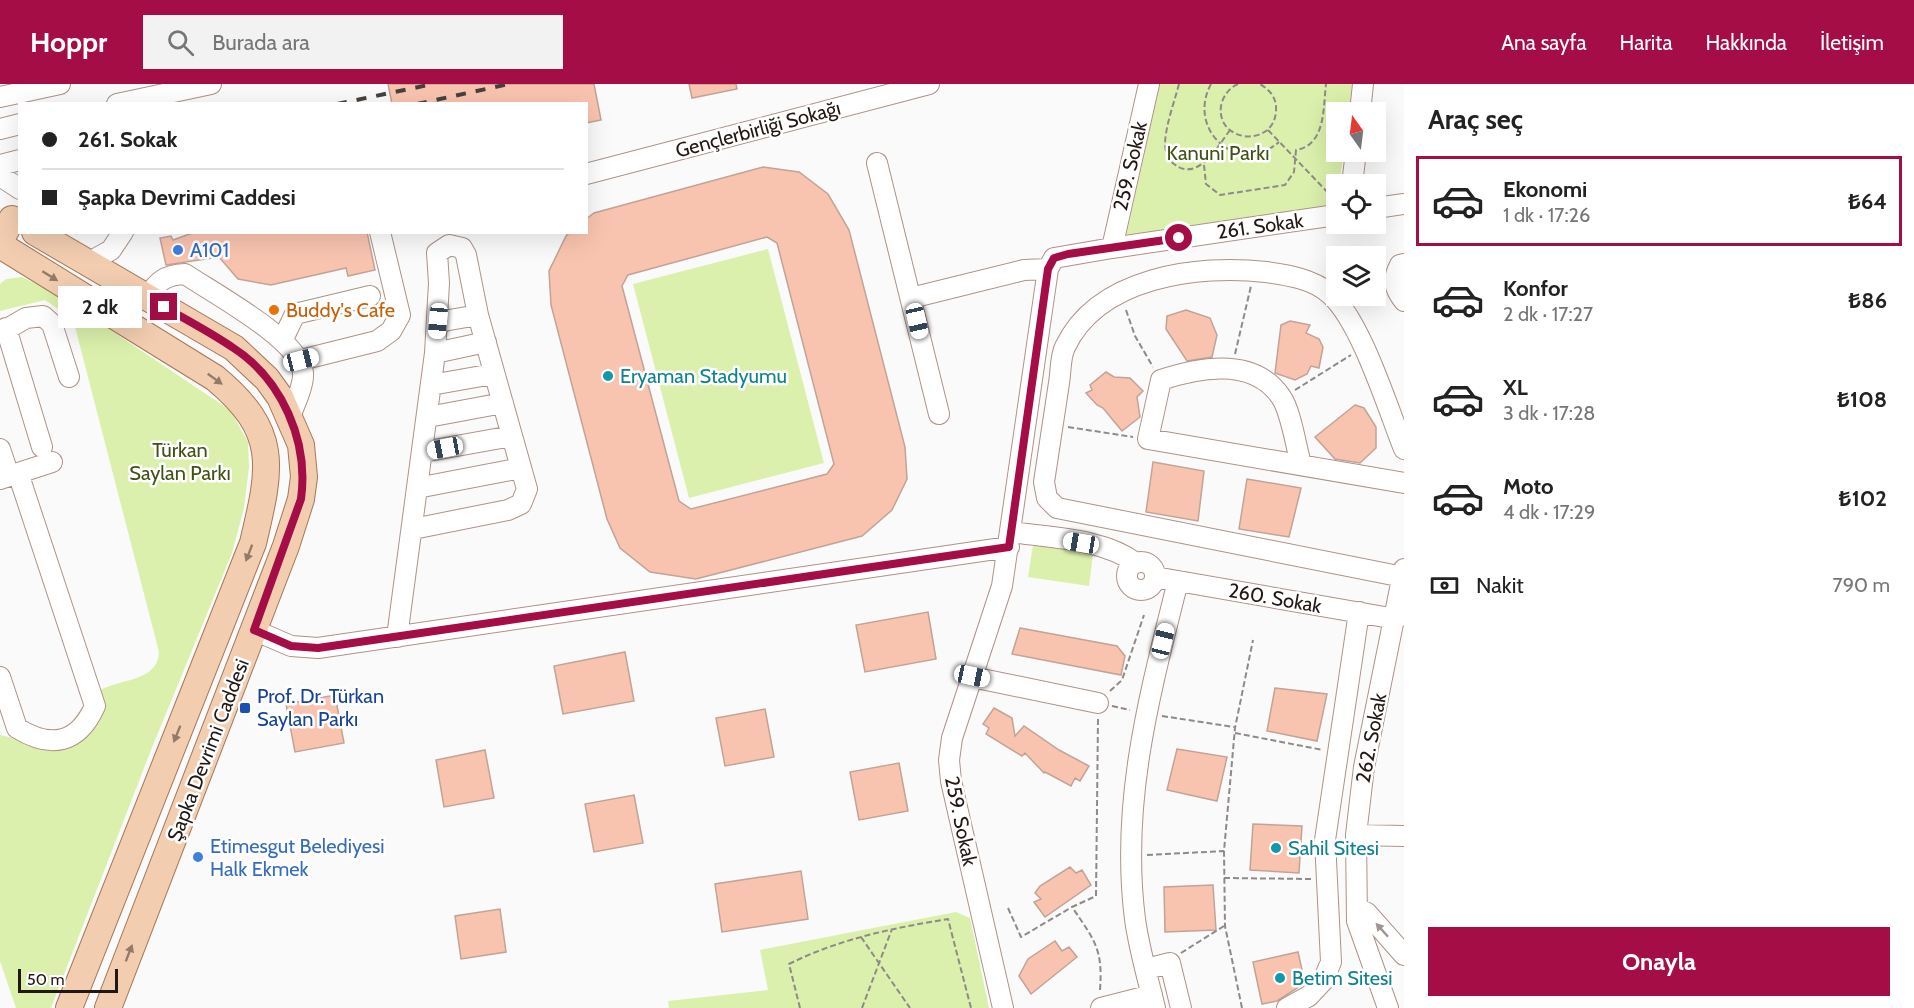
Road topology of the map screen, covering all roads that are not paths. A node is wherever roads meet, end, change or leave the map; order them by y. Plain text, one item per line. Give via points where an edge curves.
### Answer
1 (60, 84) edge
2 (211, 84) edge
3 (929, 84) edge
4 (1149, 84) edge
5 (1363, 84) edge
6 (0, 97) edge
7 (126, 102) edge
8 (1361, 102) edge
9 (18, 124) edge
10 (0, 129) edge
11 (18, 160) edge
12 (877, 163) dead end
13 (0, 165) edge
14 (588, 173) edge
15 (0, 176) edge
16 (18, 188) edge
17 (1404, 204) edge
18 (1386, 207) edge
19 (1326, 216) edge
20 (6, 228) edge
21 (38, 234) edge
22 (122, 234) edge
23 (380, 234) edge
24 (1112, 248) junction
25 (88, 263) junction
26 (1404, 264) edge
27 (1048, 269) junction
28 (469, 279) junction
29 (439, 283) junction
30 (370, 296) dead end
31 (147, 297) junction
32 (911, 298) junction
33 (1404, 301) edge
34 (478, 315) junction
35 (438, 321) junction
36 (3, 330) edge
37 (283, 339) junction
38 (486, 342) junction
39 (435, 353) junction
40 (301, 360) junction
41 (494, 374) junction
42 (69, 377) dead end
43 (431, 385) junction
44 (503, 403) junction
45 (1404, 412) edge
46 (939, 414) dead end
47 (290, 417) junction
48 (428, 417) junction
49 (1404, 427) edge
50 (512, 435) junction
51 (0, 449) edge
52 (1404, 449) edge
53 (423, 452) junction
54 (1301, 464) junction
55 (521, 468) junction
56 (9, 476) edge
57 (1404, 483) edge
58 (417, 488) junction
59 (413, 528) junction
60 (1010, 539) junction
61 (1404, 569) edge
62 (1403, 577) edge
63 (1178, 581) junction
64 (1359, 612) junction
65 (1396, 619) junction
66 (254, 630) junction
67 (397, 636) junction
68 (1398, 640) edge
69 (972, 676) junction
70 (0, 677) edge
71 (1098, 703) road end
72 (1356, 835) junction
73 (1404, 836) edge
74 (1359, 909) junction
75 (1404, 955) edge
76 (1146, 969) junction
77 (1100, 1000) edge
78 (1154, 1001) edge
79 (69, 1008) edge
80 (108, 1008) edge
81 (1003, 1008) edge
82 (1181, 1008) edge
83 (1287, 1008) edge
84 (1388, 1008) edge

1 - 6 street
2 - 7 street
3 - 14 street, Gençlerbirliği Sokağı
4 - 24 street, 259. Sokak
5 - 8 street
9 - 10 street
11 - 13 street
12 - 32 street
15 - 16 street
17 - 18 street
19 - 24 street, 261. Sokak
20 -> 79 main road, Şapka Devrimi Caddesi via 242,400 256,422 266,463 266,488 253,543
21 - 25 main road, Şapka Devrimi Caddesi
22 - 25 street via 111,249
23 - 40 street via 400,315 391,331 377,341
24 - 27 street via 1054,258
25 - 31 main road, Şapka Devrimi Caddesi
26 - 33 street via 1395,276 1395,288
27 - 32 street via 1024,270
27 - 60 street, 259. Sokak
28 - 29 street
28 - 29 street via 462,248 448,245 437,253
28 - 34 street
29 - 35 street
30 - 37 street via 296,314
31 - 37 street via 159,280 185,274
31 - 47 main road, Şapka Devrimi Caddesi via 234,348 267,379
32 - 46 street
34 - 35 street
34 - 38 street
35 - 39 street
36 - 42 street via 26,318 43,316 52,324
36 - 56 street via 47,454
37 - 40 street
38 - 39 street
38 - 41 street
39 - 43 street
40 - 47 street via 303,376
41 - 43 street
41 - 44 street
43 - 48 street
44 - 48 street
44 - 50 street
45 - 49 street
47 - 66 main road, Şapka Devrimi Caddesi via 301,445 301,499
48 - 53 street
50 - 53 street
50 - 55 street
51 - 56 street
52 - 62 street via 1363,348 1331,294 1314,283 1281,274 1224,269 1191,272 1154,280 1120,294 1095,309 1078,326 1064,349 1044,482 1047,498 1057,508
53 - 58 street
54 - 54 street via 1283,398 1269,383 1232,368 1185,372 1161,380 1148,440
54 - 57 street
55 - 58 street
55 - 59 street via 527,489 521,504 508,510
56 - 70 street via 95,706 88,721 71,736 50,742 31,737 17,728
58 - 59 street
59 - 67 street
60 - 63 street, 260. Sokak via 1105,547 1121,552 1136,563 1127,573 1131,585 1139,589 1148,588 1155,577
60 - 67 street, 260. Sokak
60 - 69 street, 259. Sokak via 1002,586
61 - 62 street, 262. Sokak
62 - 65 street, 262. Sokak
63 - 64 street, 260. Sokak
63 - 76 street via 1145,714 1135,785 1132,855 1136,919
64 - 65 street, 260. Sokak
64 - 83 street via 1325,840 1331,962 1323,981 1309,996
65 - 68 street, 262. Sokak
66 - 67 street, 260. Sokak via 303,649
80 -> 66 main road, Şapka Devrimi Caddesi
68 - 72 street, 262. Sokak via 1364,767
69 - 71 street
69 - 81 street, 259. Sokak via 949,760
72 - 73 street
72 - 74 street, 262. Sokak
75 -> 74 street
74 - 84 street, 262. Sokak via 1357,921
76 - 78 street
76 - 82 street via 1170,963
77 - 78 street

